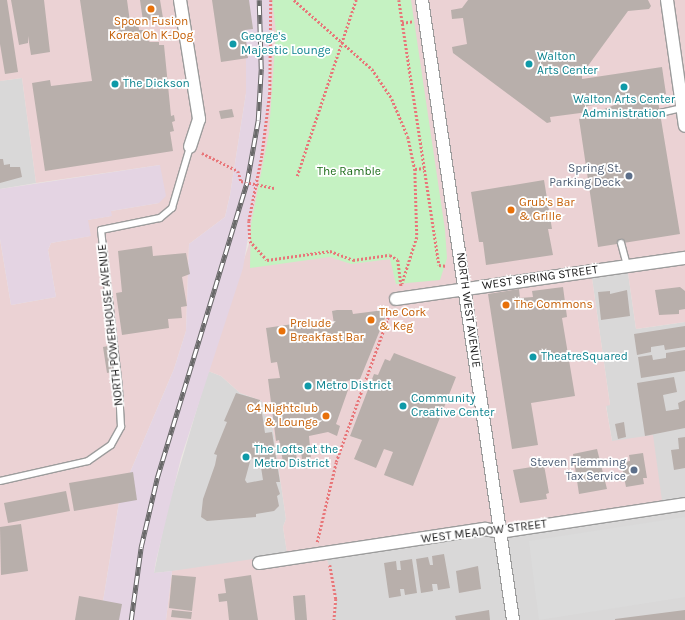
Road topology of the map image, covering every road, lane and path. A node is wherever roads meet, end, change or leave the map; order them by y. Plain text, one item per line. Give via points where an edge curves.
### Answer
1 (180, 0) edge
2 (271, 0) edge
3 (294, 0) edge
4 (356, 0) edge
5 (399, 0) edge
6 (422, 0) edge
7 (667, 0) edge
8 (415, 21) dead end
9 (402, 23) junction
10 (342, 42) junction
11 (682, 108) junction
12 (660, 113) dead end
13 (685, 126) edge
14 (190, 147) junction
15 (424, 168) junction
16 (415, 169) junction
17 (297, 176) dead end
18 (256, 184) junction
19 (274, 188) dead end
20 (621, 243) dead end
21 (685, 258) edge
22 (447, 266) dead end
23 (627, 266) junction
24 (402, 284) junction
25 (466, 288) junction
26 (396, 299) junction
27 (0, 481) edge
28 (685, 504) edge
29 (500, 532) junction
30 (324, 554) junction
31 (259, 563) dead end
32 (334, 620) edge
33 (513, 620) edge

1 - 14 street, NORTH POWERHOUSE AVENUE via 199,119
2 - 18 path via 270,93
3 - 10 path
4 - 10 path
5 - 9 path
6 - 25 street, NORTH WEST AVENUE
7 - 11 street
8 - 9 path
9 - 15 path
10 - 16 path via 372,69 392,99 408,137
10 - 17 path
11 - 12 lane
11 - 13 street
14 - 18 path via 238,171 241,181
14 - 27 lane, NORTH POWERHOUSE AVENUE via 172,208 160,218 100,230 120,396 121,427 111,445 88,461
15 - 16 path
15 - 22 path via 439,265
16 - 24 path via 416,237
18 - 19 path
18 - 24 path via 248,232 255,249 267,260 330,251 353,260 390,255 398,260
20 - 23 lane
21 - 23 street, WEST SPRING STREET
23 - 25 street, WEST SPRING STREET
24 - 26 path
25 - 26 street, WEST SPRING STREET
25 - 29 street, NORTH WEST AVENUE
26 - 30 path via 345,435 327,496 316,540
28 - 29 street, WEST MEADOW STREET
29 - 30 street, WEST MEADOW STREET via 485,529
29 - 33 street, NORTH WEST AVENUE
30 - 31 street, WEST MEADOW STREET
30 - 32 path via 334,580

